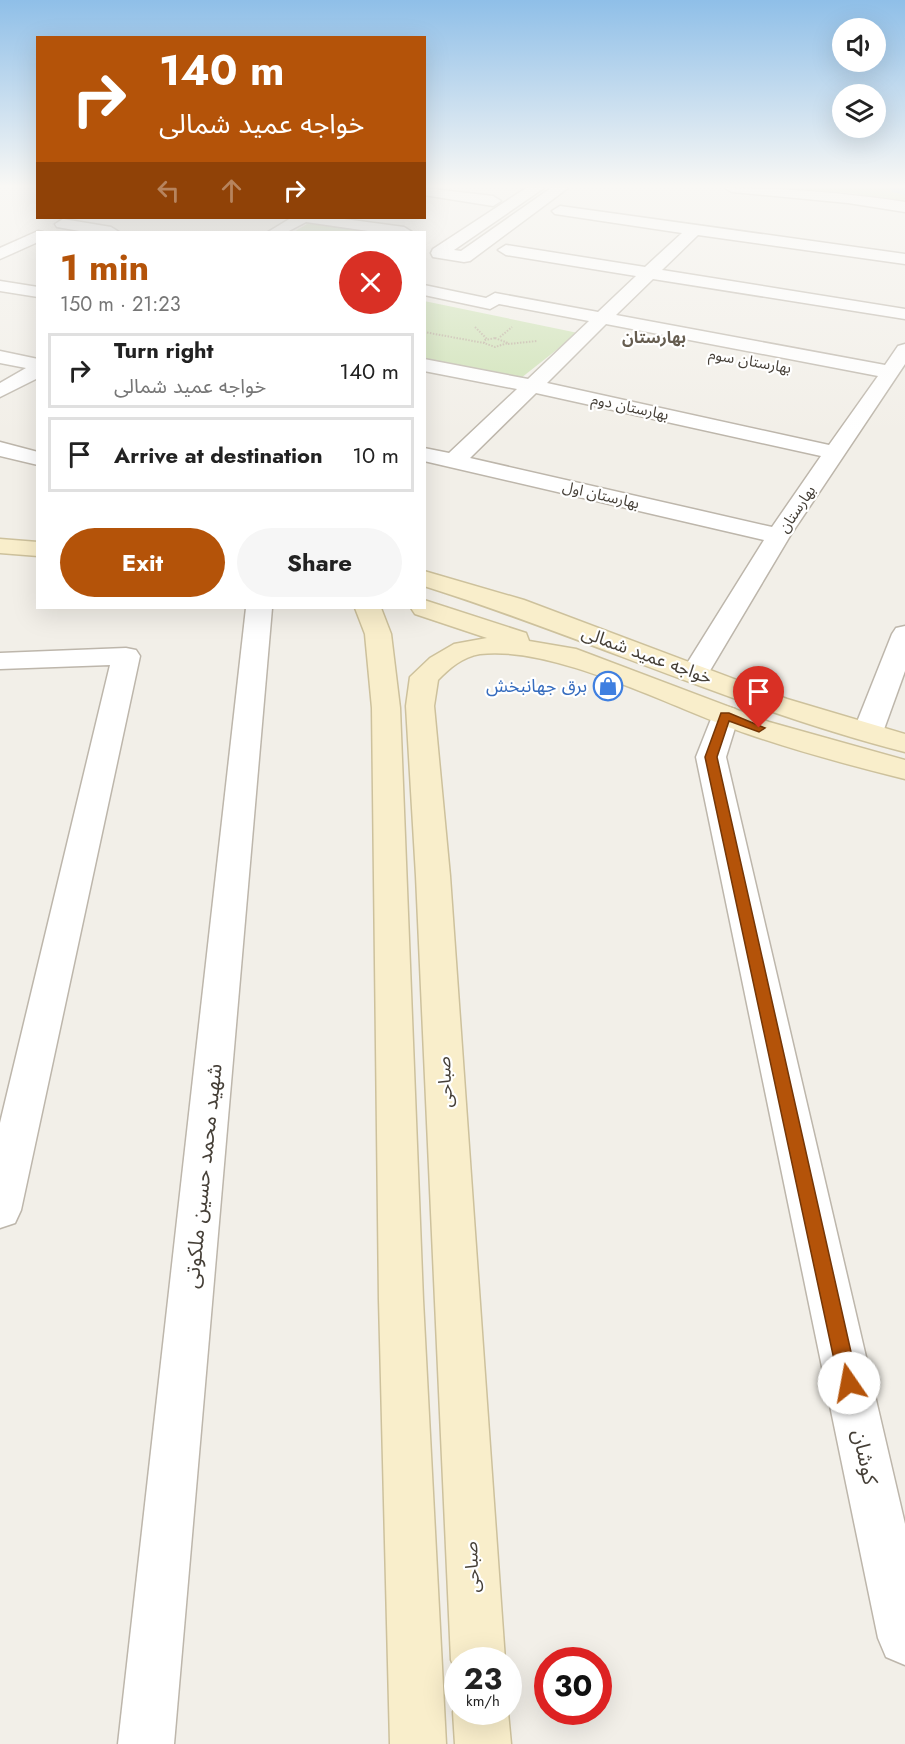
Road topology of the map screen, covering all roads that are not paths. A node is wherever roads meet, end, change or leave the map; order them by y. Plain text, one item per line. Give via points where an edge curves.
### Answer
1 (634, 269) edge
2 (654, 269) edge
3 (651, 272) junction
4 (0, 286) edge
5 (426, 290) edge
6 (36, 292) edge
7 (490, 304) junction
8 (905, 314) edge
9 (604, 318) junction
10 (589, 332) junction
11 (905, 350) edge
12 (0, 357) edge
13 (36, 365) edge
14 (426, 365) edge
15 (36, 371) edge
16 (886, 378) junction
17 (533, 386) junction
18 (0, 391) edge
19 (0, 449) edge
20 (835, 453) junction
21 (426, 454) edge
22 (36, 458) edge
23 (454, 461) junction
24 (0, 525) edge
25 (36, 528) edge
26 (778, 536) junction
27 (0, 546) edge
28 (36, 549) edge
29 (426, 579) edge
30 (259, 609) edge
31 (368, 609) edge
32 (426, 609) edge
33 (905, 634) edge
34 (0, 661) edge
35 (587, 662) junction
36 (695, 673) junction
37 (725, 715) junction
38 (868, 732) junction
39 (905, 743) edge
40 (905, 770) edge
41 (407, 780) junction
42 (0, 1210) edge
43 (905, 1638) edge
44 (477, 1647) edge
45 (482, 1725) edge
46 (146, 1744) edge
47 (418, 1744) edge
48 (483, 1744) edge

1 - 3 street
2 - 3 street
3 - 8 street
3 - 9 street
4 - 6 street
5 - 7 street, بهارستان سوم
7 - 9 street, بهارستان سوم via 495,298
7 - 10 street, بهارستان سوم via 485,310
9 - 10 street
9 - 16 street, بهارستان سوم
10 - 16 street, بهارستان سوم
10 - 17 street
11 - 16 street, بهارستان
12 - 13 street
14 - 17 street, بهارستان دوم
15 - 18 street
16 - 20 street, بهارستان
17 - 20 street, بهارستان دوم
17 - 23 street
19 - 22 street
20 - 26 street, بهارستان
21 - 23 street, بهارستان اول
23 - 26 street, بهارستان اول
24 - 25 street
26 - 36 street, بهارستان
27 - 28 street
29 - 36 street, خواجه عمید شمالی via 515,606
30 - 46 street, شهید محمد حسین ملکوتی
31 - 41 street, صباحی via 378,634 386,708
32 - 35 street, خواجه عمید شمالی
33 - 38 street
34 - 42 street via 126,656
35 - 37 street, خواجه عمید شمالی
35 - 41 street, صباحی via 511,646 485,645 450,655 424,677
36 - 38 street, خواجه عمید شمالی via 777,705
37 - 40 street, خواجه عمید شمالی
37 - 43 street, کوشان via 711,757
38 - 39 street, خواجه عمید شمالی
41 - 44 street, صباحی
41 - 47 street, صباحی via 401,1300
45 - 48 street

